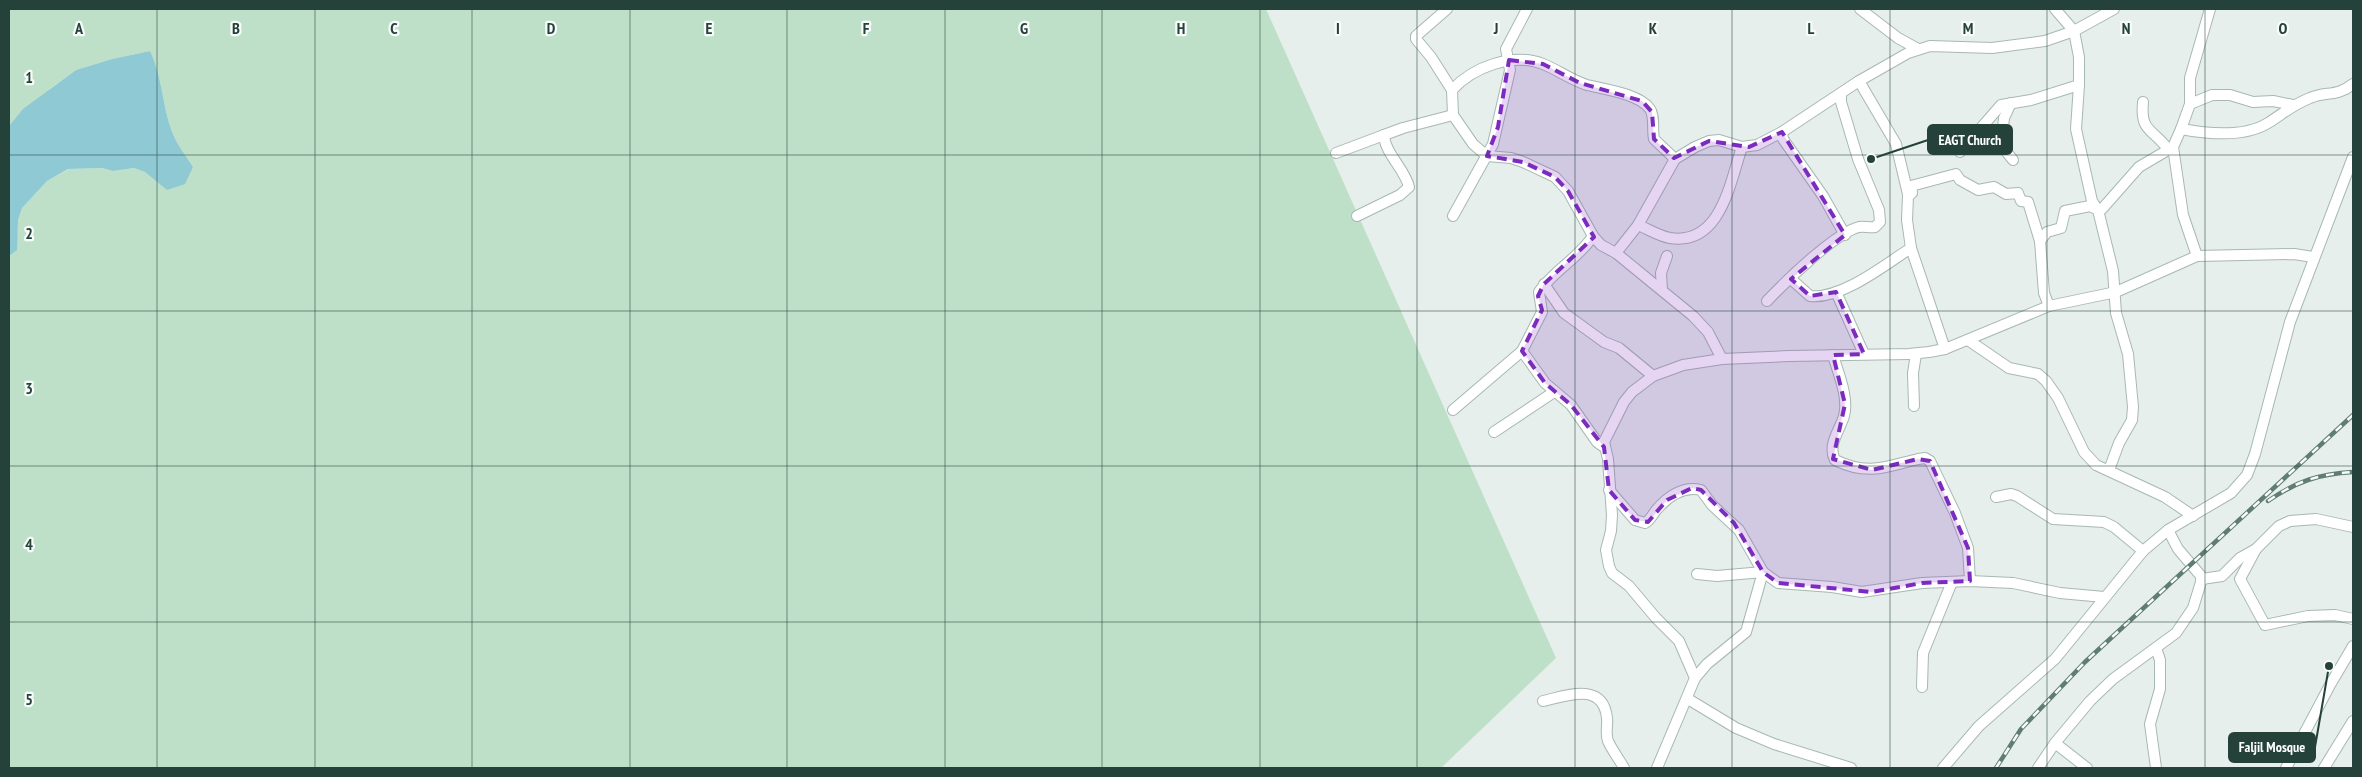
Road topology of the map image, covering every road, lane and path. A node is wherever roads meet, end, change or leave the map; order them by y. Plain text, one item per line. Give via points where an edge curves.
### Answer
1 (1447, 9) edge
2 (1527, 9) edge
3 (1860, 9) edge
4 (2055, 9) edge
5 (2114, 9) edge
6 (2210, 9) edge
7 (2074, 31) junction
8 (1918, 50) junction
9 (1509, 60) junction
10 (1859, 81) junction
11 (2353, 84) edge
12 (2079, 85) junction
13 (1452, 90) junction
14 (1841, 94) junction
15 (2144, 102) dead end
16 (2012, 103) junction
17 (2190, 104) junction
18 (2293, 105) junction
19 (1453, 114) junction
20 (2182, 130) junction
21 (1782, 132) junction
22 (1384, 135) junction
23 (1742, 147) junction
24 (2170, 148) junction
25 (1960, 152) dead end
26 (1336, 153) dead end
27 (1487, 156) junction
28 (2353, 157) edge
29 (1675, 159) junction
30 (2013, 160) dead end
31 (1908, 196) junction
32 (2098, 210) junction
33 (1357, 216) dead end
34 (1453, 216) dead end
35 (1638, 225) junction
36 (1844, 235) junction
37 (1593, 236) junction
38 (2040, 241) junction
39 (1911, 248) junction
40 (1616, 253) junction
41 (1667, 256) dead end
42 (2196, 256) junction
43 (2313, 257) junction
44 (1791, 279) junction
45 (1544, 284) junction
46 (1662, 290) junction
47 (1836, 292) junction
48 (2116, 292) junction
49 (1767, 301) dead end
50 (2049, 306) junction
51 (1968, 340) junction
52 (1946, 349) junction
53 (1522, 351) junction
54 (1864, 354) junction
55 (1916, 354) junction
56 (1833, 355) junction
57 (1722, 360) junction
58 (1653, 376) junction
59 (1554, 392) junction
60 (1914, 406) dead end
61 (1453, 410) dead end
62 (1494, 432) dead end
63 (1604, 447) junction
64 (2109, 470) junction
65 (1609, 490) junction
66 (1996, 497) dead end
67 (2193, 516) junction
68 (2353, 527) edge
69 (2168, 530) junction
70 (2256, 549) junction
71 (2143, 551) junction
72 (1763, 572) junction
73 (1697, 574) dead end
74 (2202, 579) junction
75 (1970, 581) junction
76 (1952, 582) junction
77 (2104, 597) junction
78 (2353, 619) edge
79 (2353, 646) edge
80 (2156, 648) junction
81 (1695, 678) junction
82 (1922, 687) dead end
83 (1688, 699) junction
84 (1543, 701) dead end
85 (2353, 721) edge
86 (2055, 743) junction
87 (1624, 768) edge
88 (1657, 768) edge
89 (1851, 768) edge
90 (1943, 768) edge
91 (2038, 768) edge
92 (2087, 768) edge
93 (2156, 768) edge
94 (2286, 768) edge
95 (2324, 768) edge

1 - 13 street via 1416,38
2 - 9 street via 1506,48
3 - 8 street
4 - 7 street
5 - 7 street
6 - 17 street via 2190,78
7 - 8 street via 2045,41 1992,48 1930,46
7 - 12 street via 2079,57
8 - 10 street via 1903,55
9 - 13 street via 1483,68
9 - 27 street via 1510,70 1498,127
9 - 29 street via 1543,64 1580,83 1642,101 1652,112 1654,139
10 - 14 street
10 - 31 street via 1896,144
11 - 18 street via 2338,92 2314,96
12 - 16 street
12 - 32 street via 2076,129 2092,201
13 - 19 street
14 - 21 street
14 - 36 street via 1858,159 1881,220 1875,227 1859,227
15 - 24 street via 2143,122
16 - 25 street via 2001,105
16 - 30 street via 2004,118 2001,145
17 - 18 street via 2230,94 2253,102
17 - 20 street
18 - 20 street via 2267,124 2232,134
19 - 22 street
19 - 27 street via 1473,144
20 - 24 street
21 - 23 street via 1757,145
21 - 36 street via 1782,139 1822,196
22 - 26 street
22 - 33 street via 1385,143 1409,187 1400,195
23 - 29 street via 1719,140 1709,141
23 - 35 street via 1721,208 1704,231 1688,237 1671,238
24 - 32 street via 2139,167
24 - 42 street
27 - 34 street
27 - 37 street via 1522,162 1555,177 1568,192
28 - 43 street
29 - 35 street
31 - 38 street via 1912,193 1911,186 1956,174 1978,190 1994,187 2006,194 2018,194 2022,201 2028,202
31 - 39 street
32 - 38 street via 2090,206 2065,210 2061,228 2047,232
32 - 48 street
35 - 40 street
36 - 44 street via 1818,253
37 - 40 street
37 - 45 street via 1566,266
38 - 50 street via 2044,294
39 - 47 street
39 - 52 street
40 - 46 street
41 - 46 street via 1662,270
42 - 43 street via 2294,254
42 - 48 street
43 - 67 street via 2290,322 2251,466 2230,493
44 - 47 street via 1810,296
44 - 49 street
45 - 53 street via 1538,296 1542,312
45 - 58 street via 1564,313 1604,342 1619,348
46 - 57 street via 1703,326
47 - 54 street
48 - 50 street
48 - 64 street via 2116,313 2128,354 2133,417
50 - 51 street
51 - 52 street
51 - 64 street via 2009,368 2038,374 2046,381 2058,398 2084,452 2096,465
52 - 55 street
53 - 59 street
53 - 61 street
54 - 55 street
54 - 56 street
55 - 60 street via 1912,373
56 - 57 street
56 - 75 street via 1845,404 1833,449 1835,460 1847,466 1872,470 1918,459 1930,461 1968,548
57 - 58 street via 1683,365
58 - 63 street via 1624,402 1604,439
59 - 62 street
59 - 63 street via 1571,405
63 - 65 street via 1608,459
64 - 67 street via 2165,497
65 - 72 street via 1635,520 1645,523 1675,494 1688,488 1701,490 1739,530
65 - 81 street via 1612,526 1606,550 1610,570 1680,641
66 - 71 street via 2018,496 2053,519 2104,522
67 - 69 street
68 - 70 street via 2300,519 2280,526
69 - 71 street
69 - 74 street via 2178,549
70 - 74 street via 2240,558 2222,576
70 - 78 street via 2240,579 2265,625 2308,616 2335,615
71 - 77 street
72 - 73 street via 1717,576
72 - 76 street via 1778,583 1862,592
72 - 81 street via 1746,632
74 - 80 street via 2193,608 2176,633
75 - 76 street
75 - 77 street via 2013,583 2060,593
76 - 82 street via 1923,653
77 - 90 street via 2055,660 1979,726
79 - 94 street
80 - 86 street via 2113,679
80 - 93 street via 2160,660 2160,689 2150,724
81 - 83 street
83 - 88 street
83 - 89 street via 1736,728 1774,744
84 - 87 street via 1576,693 1594,696 1605,710 1608,741
85 - 95 street
86 - 91 street
86 - 92 street

